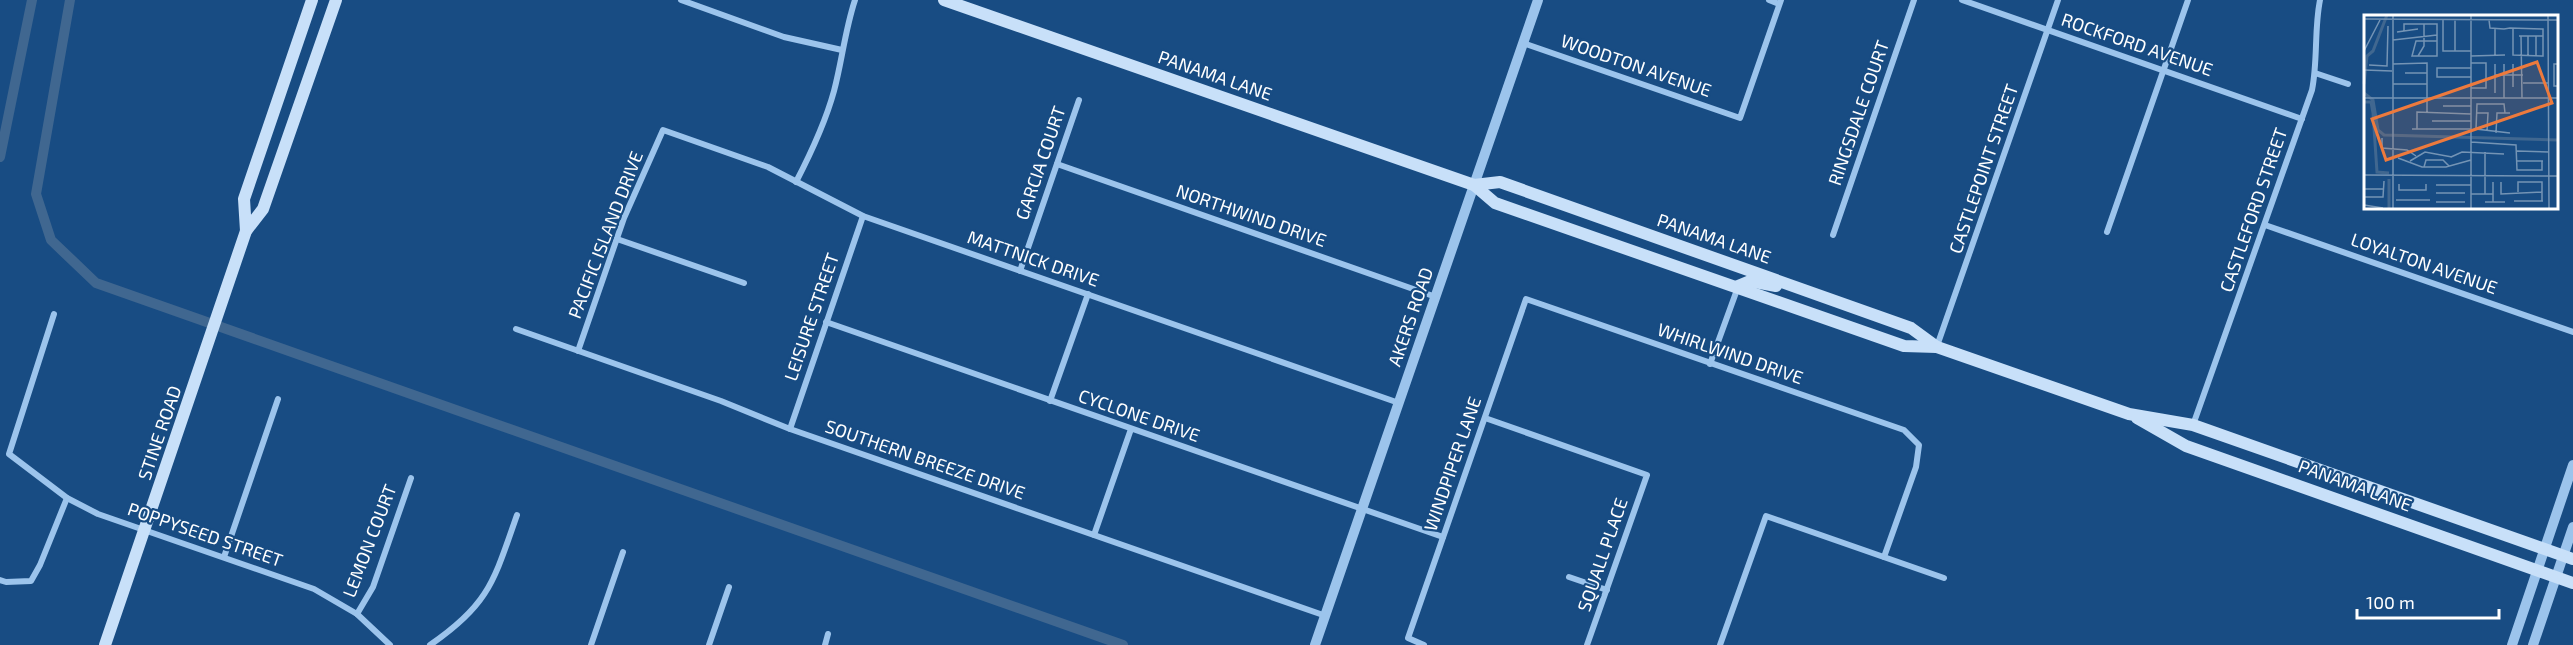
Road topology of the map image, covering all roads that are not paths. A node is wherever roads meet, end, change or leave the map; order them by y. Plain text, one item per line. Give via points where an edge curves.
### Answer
1 (312, 0) edge
2 (336, 0) edge
3 (681, 0) edge
4 (855, 0) edge
5 (944, 0) edge
6 (1538, 0) edge
7 (1769, 0) edge
8 (1914, 0) edge
9 (1962, 0) edge
10 (2058, 0) edge
11 (2188, 0) edge
12 (2320, 0) edge
13 (1780, 2) edge
14 (2048, 30) junction
15 (1523, 43) junction
16 (842, 50) junction
17 (2163, 71) junction
18 (2315, 73) junction
19 (2349, 84) dead end
20 (1079, 100) dead end
21 (2302, 119) junction
22 (663, 130) joint
23 (1057, 164) junction
24 (796, 182) junction
25 (1474, 185) junction
26 (863, 216) junction
27 (2265, 225) junction
28 (246, 231) junction
29 (2107, 232) dead end
30 (1833, 235) dead end
31 (617, 239) junction
32 (1020, 270) junction
33 (744, 283) dead end
34 (1738, 286) junction
35 (1088, 294) junction
36 (1818, 295) junction
37 (1436, 297) junction
38 (1526, 299) joint
39 (54, 314) dead end
40 (826, 322) junction
41 (516, 329) dead end
42 (2573, 332) edge
43 (1937, 347) junction
44 (578, 351) junction
45 (1710, 364) junction
46 (278, 399) dead end
47 (1050, 401) junction
48 (1399, 403) junction
49 (2129, 414) junction
50 (1485, 418) junction
51 (2141, 421) junction
52 (2193, 425) junction
53 (790, 429) junction
54 (1131, 429) junction
55 (2573, 465) edge
56 (411, 478) dead end
57 (67, 498) junction
58 (1362, 510) junction
59 (517, 515) dead end
60 (2573, 527) edge
61 (145, 530) junction
62 (1094, 535) junction
63 (1443, 537) junction
64 (2544, 550) junction
65 (623, 552) dead end
66 (224, 557) junction
67 (1884, 557) junction
68 (2568, 558) edge
69 (2537, 571) junction
70 (1569, 577) dead end
71 (1944, 578) dead end
72 (2556, 578) junction
73 (0, 580) edge
74 (2573, 583) edge
75 (729, 587) dead end
76 (1607, 590) junction
77 (357, 614) junction
78 (1326, 616) junction
79 (828, 634) dead end
80 (105, 645) edge
81 (390, 645) edge
82 (430, 645) edge
83 (591, 645) edge
84 (709, 645) edge
85 (825, 645) edge
86 (1315, 645) edge
87 (1424, 645) edge
88 (1587, 645) edge
89 (1720, 645) edge
90 (2512, 645) edge
91 (2533, 645) edge

1 - 28 main road, STINE ROAD via 244,199
2 - 28 main road, STINE ROAD via 263,209
3 - 16 street via 795,40
4 - 16 street
5 - 25 main road, PANAMA LANE
6 - 15 street, AKERS ROAD
7 - 13 street
8 - 30 street, RINGSDALE COURT
9 - 14 street, ROCKFORD AVENUE
10 - 14 street, CASTLEPOINT STREET
11 - 17 street
12 - 18 street, CASTLEFORD STREET
13 - 15 street, WOODTON AVENUE via 1740,118
14 - 17 street, ROCKFORD AVENUE
14 - 43 street, CASTLEPOINT STREET
15 - 25 street, AKERS ROAD
16 - 24 street via 827,114
17 - 21 street, ROCKFORD AVENUE
17 - 29 street
18 - 19 street
18 - 21 street, CASTLEFORD STREET
20 - 23 street, GARCIA COURT
21 - 27 street, CASTLEFORD STREET
22 - 24 street, MATTNICK DRIVE via 768,167
22 - 31 street, PACIFIC ISLAND DRIVE
23 - 32 street, GARCIA COURT
23 - 37 street, NORTHWIND DRIVE
24 - 26 street, MATTNICK DRIVE
25 - 34 main road, PANAMA LANE via 1495,203
25 - 36 main road, PANAMA LANE via 1500,182
25 - 37 street, AKERS ROAD
26 - 32 street, MATTNICK DRIVE
26 - 40 street, LEISURE STREET
27 - 42 street, LOYALTON AVENUE
27 - 52 street, CASTLEFORD STREET
28 - 61 main road, STINE ROAD
31 - 33 street
31 - 44 street, PACIFIC ISLAND DRIVE
32 - 35 street, MATTNICK DRIVE
34 - 36 main road via 1750,281
34 - 43 main road, PANAMA LANE via 1904,346
34 - 45 street
35 - 47 street
35 - 48 street, MATTNICK DRIVE
36 - 43 main road, PANAMA LANE via 1911,328
37 - 48 street, AKERS ROAD
38 - 45 street, WHIRLWIND DRIVE
38 - 50 street, WINDPIPER LANE
39 - 57 street, POPPYSEED STREET via 9,454
40 - 47 street, CYCLONE DRIVE
40 - 53 street, LEISURE STREET
41 - 44 street, SOUTHERN BREEZE DRIVE
43 - 49 main road, PANAMA LANE
44 - 53 street, SOUTHERN BREEZE DRIVE
45 - 67 street, WHIRLWIND DRIVE via 1904,430 1919,445 1916,467
46 - 66 street
47 - 54 street, CYCLONE DRIVE
48 - 58 street, AKERS ROAD
49 - 51 main road, PANAMA LANE
49 - 52 main road, PANAMA LANE
50 - 63 street, WINDPIPER LANE
50 - 76 street, SQUALL PLACE via 1647,475
51 - 52 main road via 2182,431
51 - 69 main road, PANAMA LANE via 2186,446
52 - 64 main road, PANAMA LANE
53 - 62 street, SOUTHERN BREEZE DRIVE
54 - 58 street, CYCLONE DRIVE
54 - 62 street
55 - 64 street
56 - 77 street, LEMON COURT via 373,586
57 - 61 street, POPPYSEED STREET via 98,514
57 - 73 street via 31,581
58 - 63 street, CYCLONE DRIVE
58 - 78 street, AKERS ROAD
59 - 82 street via 487,592 463,621
60 - 68 street
61 - 66 street, POPPYSEED STREET
61 - 80 main road, STINE ROAD
62 - 78 street, SOUTHERN BREEZE DRIVE
63 - 87 street, WINDPIPER LANE via 1408,638
64 - 68 main road, PANAMA LANE
64 - 69 street
65 - 83 street
66 - 77 street, POPPYSEED STREET via 314,589
67 - 71 street
67 - 89 street via 1766,516
68 - 72 street
69 - 72 main road, PANAMA LANE
69 - 90 street
70 - 76 street
72 - 74 main road, PANAMA LANE
72 - 91 street
75 - 84 street
76 - 88 street, SQUALL PLACE
77 - 81 street, POPPYSEED STREET
78 - 86 street, AKERS ROAD
79 - 85 street

